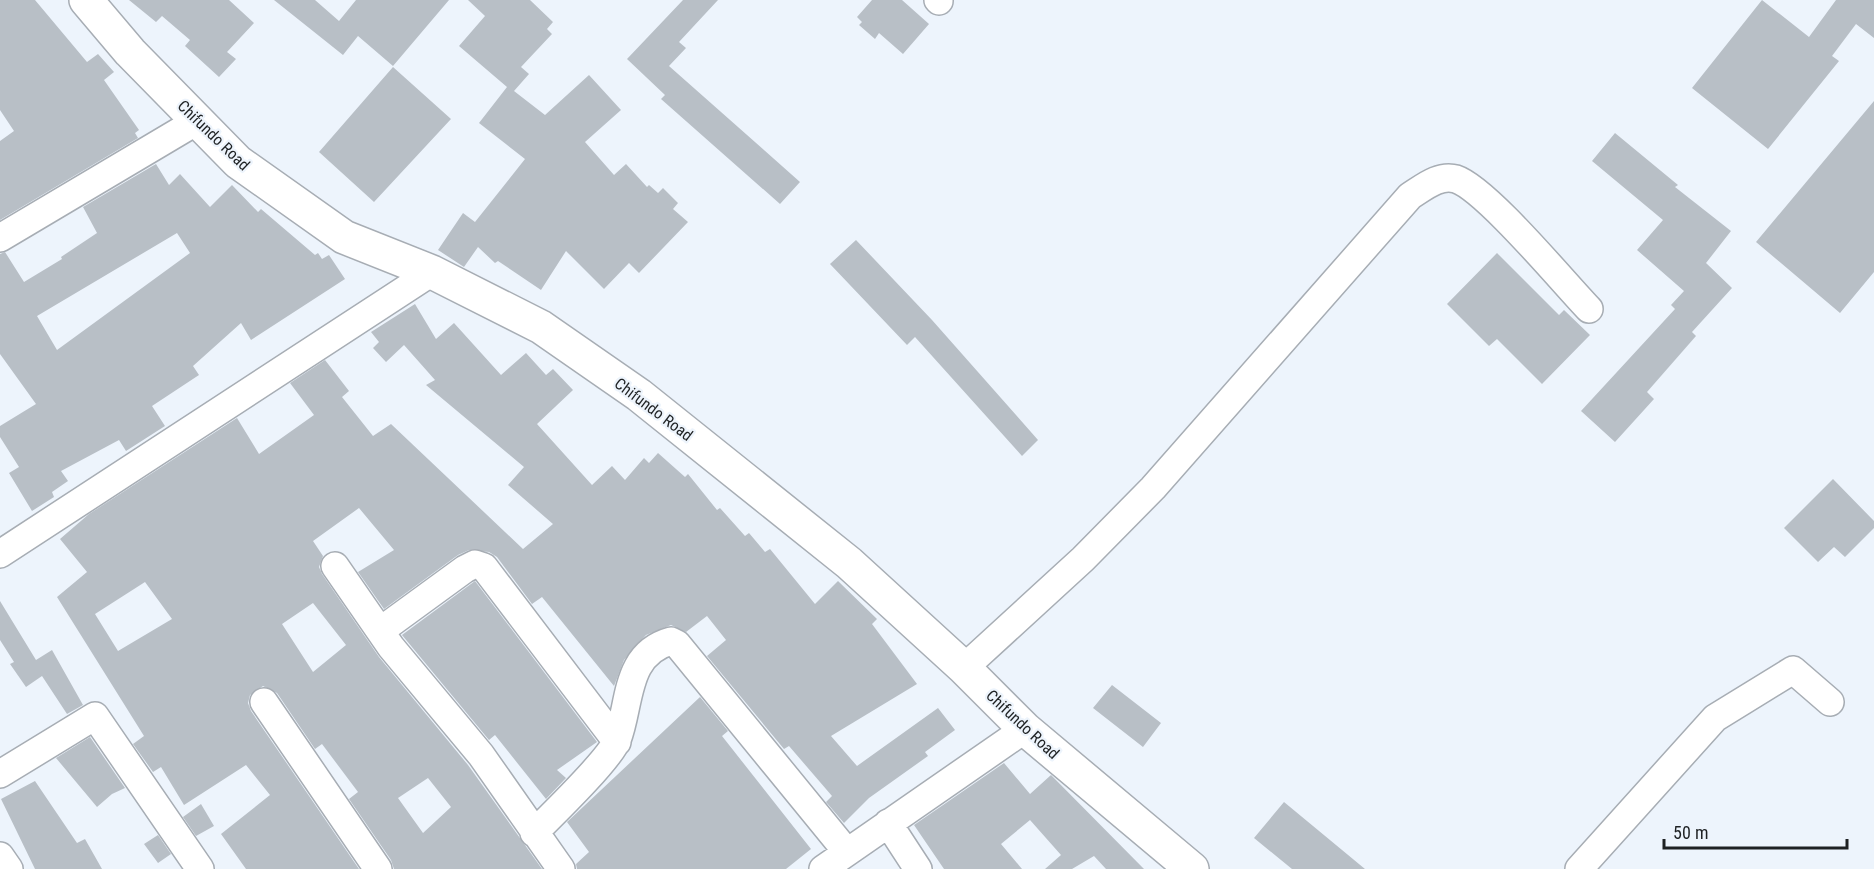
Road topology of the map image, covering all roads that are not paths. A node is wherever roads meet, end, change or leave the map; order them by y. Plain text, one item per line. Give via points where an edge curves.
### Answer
1 (86, 0) edge
2 (197, 121) junction
3 (0, 238) edge
4 (432, 272) junction
5 (1589, 309) dead end
6 (0, 554) edge
7 (335, 566) dead end
8 (380, 631) junction
9 (964, 668) junction
10 (264, 702) dead end
11 (1830, 702) dead end
12 (1025, 729) junction
13 (617, 742) junction
14 (0, 774) edge
15 (888, 823) junction
16 (534, 833) junction
17 (846, 852) junction
18 (0, 856) edge
19 (9, 869) edge
20 (200, 869) edge
21 (378, 869) edge
22 (561, 869) edge
23 (823, 869) edge
24 (918, 869) edge
25 (1192, 869) edge
26 (1579, 869) edge

1 - 2 street, Chifundo Road
2 - 3 street
2 - 4 street, Chifundo Road via 238,162 344,237
4 - 6 street
4 - 9 street, Chifundo Road via 541,327 639,395 849,563
5 - 9 street via 1483,197 1455,179 1435,180 1410,196 1153,488 1083,559
7 - 8 street
8 - 13 street via 465,569 475,564 484,567
8 - 16 street via 481,755
9 - 12 street, Chifundo Road
10 - 21 street
11 - 26 street via 1793,670 1715,718
12 - 15 street
12 - 25 street, Chifundo Road
13 - 16 street
13 - 17 street via 638,663 662,643 671,641
14 - 20 street via 95,716
15 - 17 street
15 - 24 street
16 - 22 street
17 - 23 street
18 - 19 street

